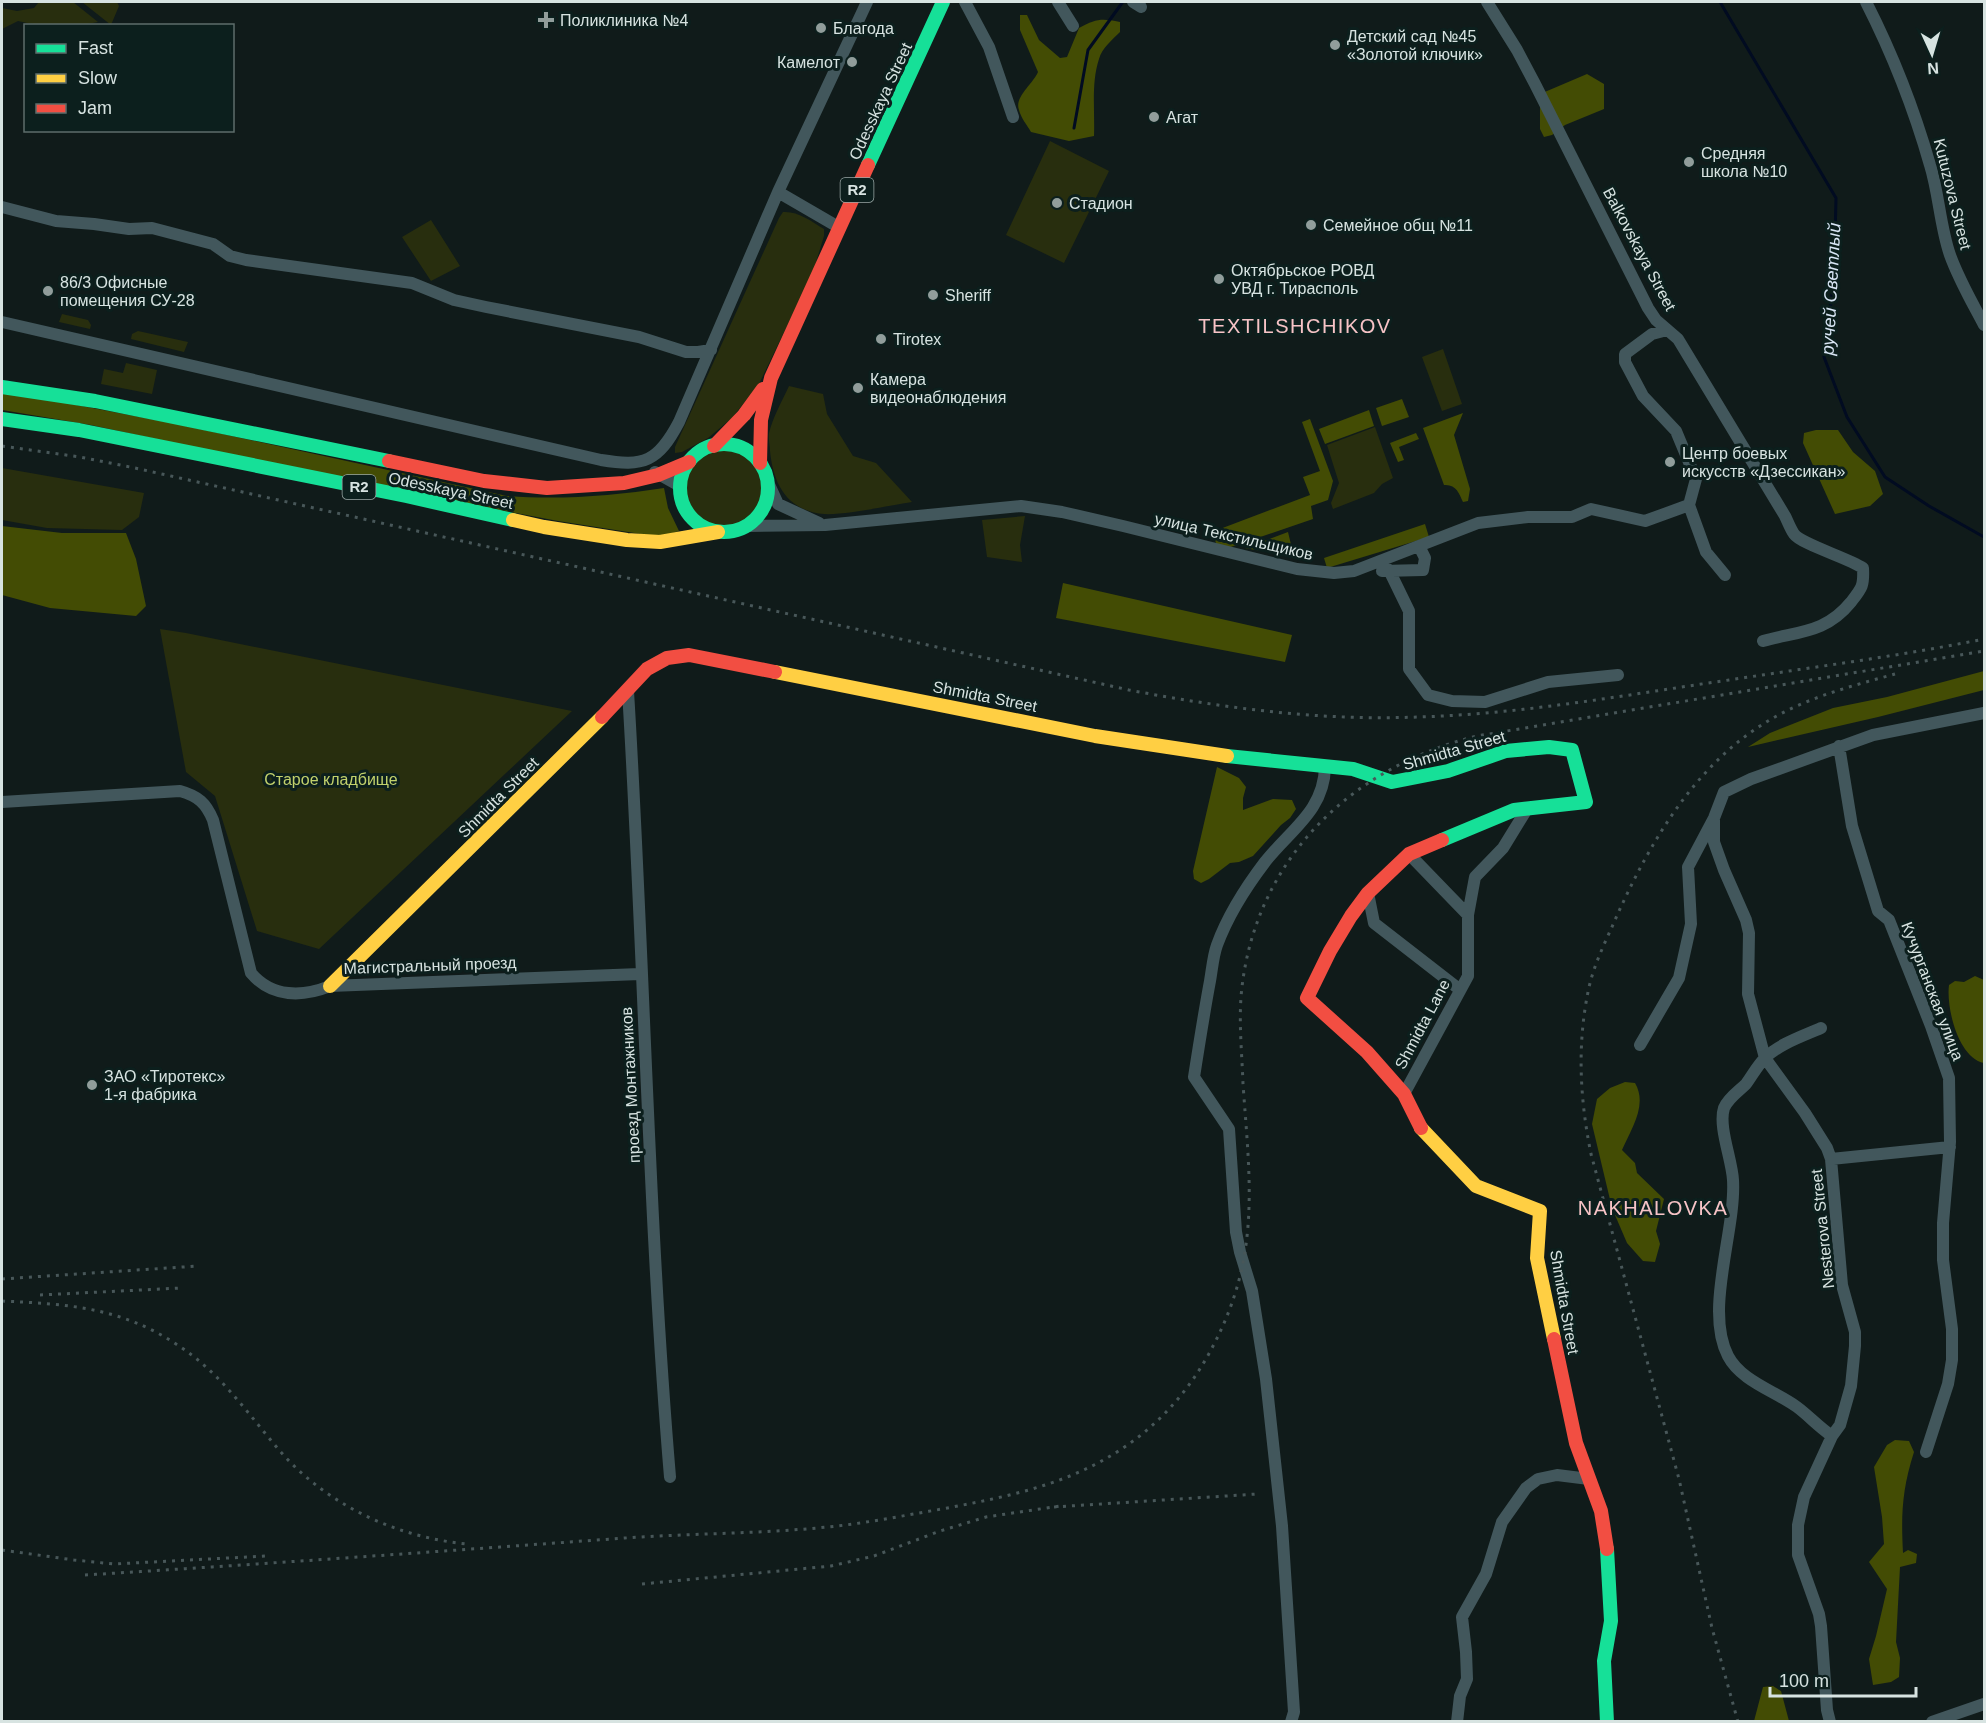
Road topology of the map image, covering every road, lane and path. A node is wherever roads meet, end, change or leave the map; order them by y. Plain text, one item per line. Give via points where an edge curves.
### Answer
1 (867, 2) edge
2 (943, 2) edge
3 (965, 2) edge
4 (1058, 2) edge
5 (1486, 2) edge
6 (1866, 2) edge
7 (1073, 26) dead end
8 (1012, 117) dead end
9 (778, 192) junction
10 (2, 207) edge
11 (840, 228) junction
12 (2, 322) edge
13 (1984, 326) edge
14 (1667, 330) junction
15 (711, 350) junction
16 (771, 378) junction
17 (2, 387) edge
18 (2, 419) edge
19 (714, 446) junction
20 (642, 462) junction
21 (689, 462) junction
22 (760, 463) junction
23 (658, 475) junction
24 (767, 480) junction
25 (680, 486) junction
26 (1689, 505) junction
27 (825, 525) junction
28 (747, 526) junction
29 (718, 532) junction
30 (1419, 546) junction
31 (1389, 570) junction
32 (1354, 571) junction
33 (1725, 575) dead end
34 (1763, 641) dead end
35 (1618, 675) dead end
36 (628, 691) junction
37 (1984, 713) edge
38 (1839, 746) junction
39 (1324, 767) junction
40 (2, 802) edge
41 (1527, 809) junction
42 (1714, 818) junction
43 (1409, 854) junction
44 (1368, 893) junction
45 (1468, 915) junction
46 (640, 974) junction
47 (330, 986) junction
48 (1459, 989) junction
49 (1821, 1028) dead end
50 (1640, 1045) dead end
51 (1765, 1058) junction
52 (1404, 1094) junction
53 (1950, 1147) junction
54 (1831, 1159) junction
55 (1832, 1436) junction
56 (1926, 1452) dead end
57 (669, 1477) dead end
58 (1589, 1479) junction
59 (1984, 1704) edge
60 (1291, 1722) edge
61 (1457, 1722) edge
62 (1607, 1722) edge
63 (1830, 1722) edge
64 (1932, 1722) edge

1 - 9 street
2 - 11 street, Odesskaya Street / R2
3 - 8 street via 989,47
4 - 7 street
5 - 14 street, Balkovskaya Street via 1517,50 1648,308
6 - 13 street, Kutuzova Street via 1890,54 1931,167 1950,254
9 - 11 street
9 - 15 street
10 - 15 street via 63,222 152,228 213,244 230,256 246,260 412,283 454,300 639,337 686,352
11 - 16 street, Odesskaya Street / R2
12 - 20 street via 601,460
14 - 26 street via 1652,334 1625,354 1625,362 1643,396 1676,431 1696,479
14 - 34 street, Balkovskaya Street via 1678,339 1795,536 1863,568 1861,590 1833,621
15 - 20 street via 671,437
16 - 19 street, R2 via 744,416
16 - 22 street, R2 via 759,424
17 - 23 street, Odesskaya Street / R2 via 95,401 507,484 547,488 602,485
18 - 29 street, Odesskaya Street / R2 via 79,430 544,527 660,542
19 - 21 street, R2 via 700,451
19 - 22 street via 724,444 744,450
20 - 23 street
21 - 23 street, Odesskaya Street / R2
21 - 25 street
22 - 24 street, R2
23 - 25 street
24 - 27 street via 778,504
24 - 28 street via 764,506
25 - 29 street via 683,505 694,521
26 - 30 street, улица Текстильщиков via 1645,520 1592,509 1572,517 1478,523
26 - 33 street via 1706,552
27 - 28 street, улица Текстильщиков
27 - 32 street, улица Текстильщиков via 1022,506 1297,569
28 - 29 street, R2
30 - 31 street via 1425,558 1423,570
30 - 32 street, улица Текстильщиков
31 - 32 street
31 - 35 street via 1409,611 1409,669 1428,695 1452,701 1485,702 1548,682
36 - 39 street, Shmidta Street via 654,662 689,655 1095,736 1205,754
36 - 46 street, проезд Монтажников via 638,852
36 - 47 street, Shmidta Street
37 - 38 street via 1873,735
38 - 42 street via 1724,792
38 - 53 street, Кучурганская улица via 1852,826 1878,911 1889,920 1949,1078
39 - 41 street, Shmidta Street via 1353,769 1392,782 1448,771 1506,751 1549,747 1572,750 1586,802
39 - 60 street via 1324,785 1316,804 1252,879 1216,946 1194,1077 1229,1129 1236,1232 1252,1291 1266,1379 1282,1526 1294,1712
40 - 47 street, Магистральный проезд via 180,791 197,797 213,820 252,973 265,986 281,993 311,992
41 - 43 street, Shmidta Street via 1514,810
41 - 45 street, Shmidta Lane via 1503,848 1475,877
42 - 50 street via 1688,867 1691,924 1679,978
42 - 51 street, Nesterova Street via 1714,842 1749,933 1748,994
43 - 44 street, Shmidta Street
43 - 45 street
44 - 48 street via 1374,923
44 - 52 street, Shmidta Street via 1330,951 1307,998 1367,1052
45 - 48 street, Shmidta Lane via 1468,976
46 - 47 street, Магистральный проезд
46 - 57 street, проезд Монтажников
48 - 52 street, Shmidta Lane
49 - 51 street
51 - 54 street, Nesterova Street via 1805,1113
51 - 55 street via 1724,1107 1733,1180 1719,1308 1724,1344 1728,1356 1748,1378 1782,1396
52 - 58 street, Shmidta Street via 1421,1128 1476,1186 1540,1211 1537,1258 1576,1443
53 - 54 street
53 - 56 street, Кучурганская улица via 1943,1260 1952,1360
54 - 55 street, Nesterova Street via 1842,1285 1855,1332 1851,1386 1840,1425
55 - 63 street, Nesterova Street via 1804,1497 1797,1542 1819,1614
58 - 61 street via 1557,1475 1538,1479 1526,1488 1502,1522 1486,1574 1462,1617 1467,1679
58 - 62 street, Shmidta Street via 1606,1536 1611,1598 1604,1662
59 - 64 street

